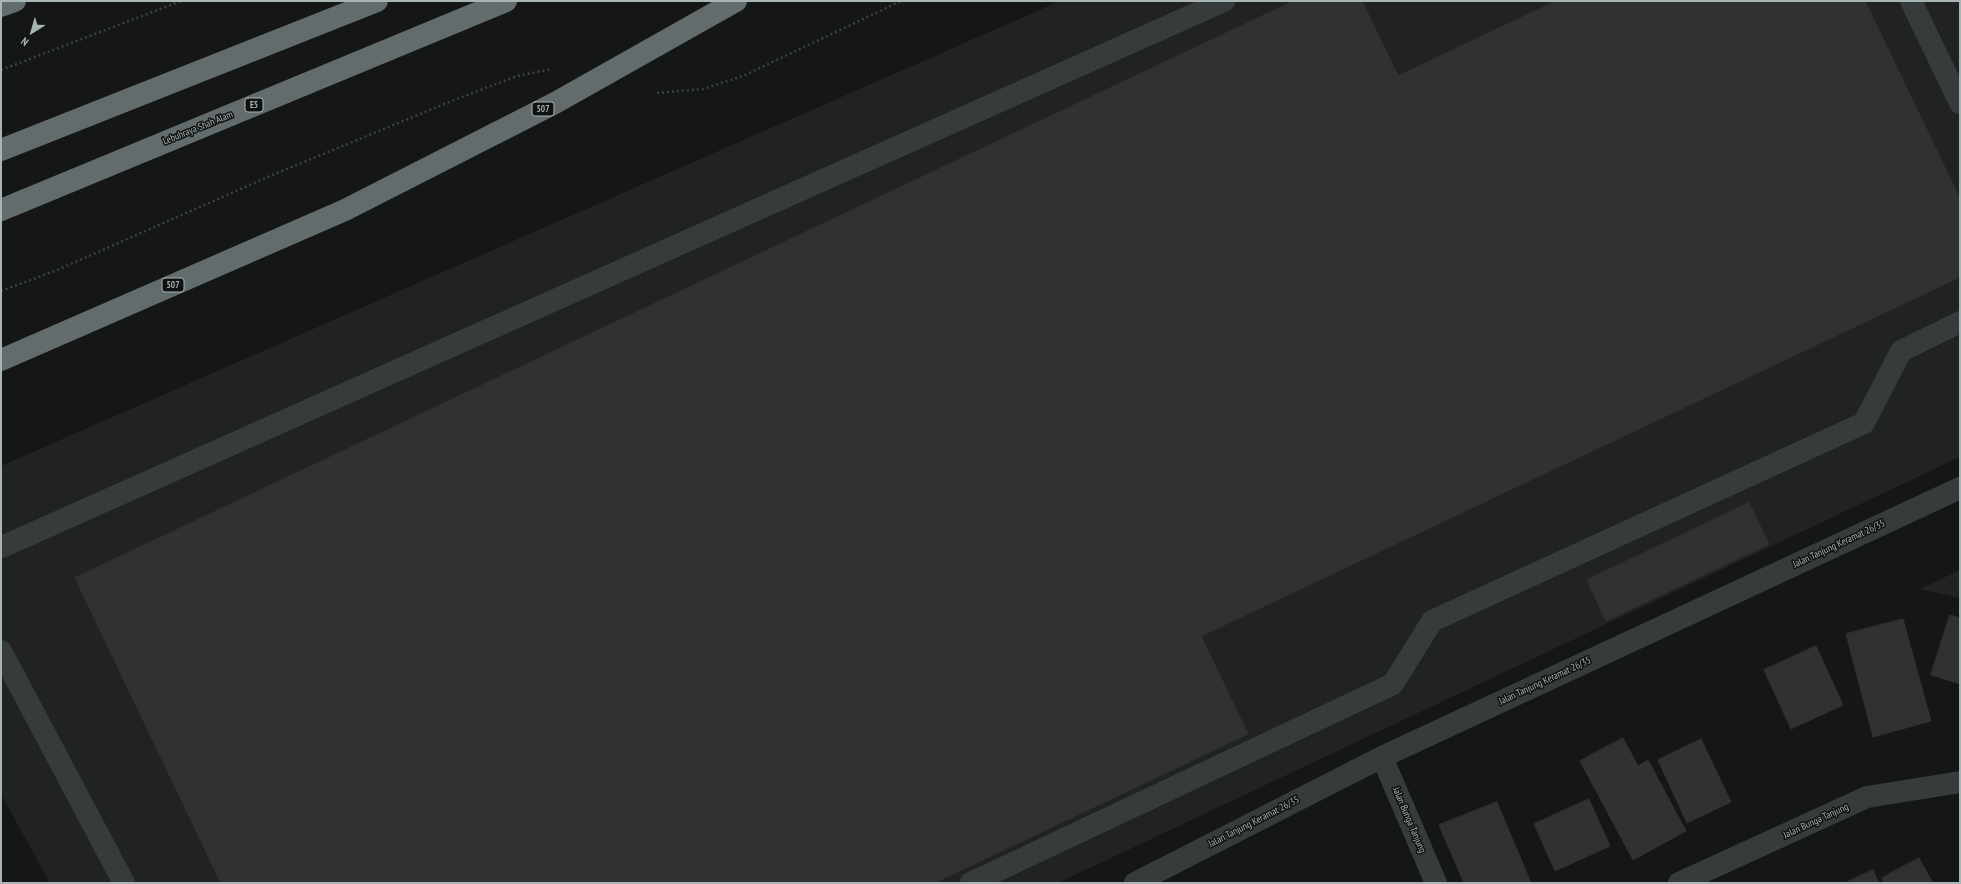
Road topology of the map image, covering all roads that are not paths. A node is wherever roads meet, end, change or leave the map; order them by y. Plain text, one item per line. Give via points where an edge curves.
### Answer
1 (16, 1) edge
2 (377, 1) edge
3 (506, 1) edge
4 (736, 1) edge
5 (1224, 1) edge
6 (1911, 1) edge
7 (1, 6) edge
8 (1960, 103) edge
9 (1, 150) edge
10 (1, 210) edge
11 (1960, 322) edge
12 (1, 360) edge
13 (1960, 488) edge
14 (2, 547) dead end
15 (1, 651) edge
16 (1382, 757) junction
17 (1960, 782) edge
18 (124, 883) edge
19 (971, 883) edge
20 (1135, 883) edge
21 (1436, 883) edge
22 (1679, 883) edge

1 - 7 highway
2 - 9 highway
3 - 10 highway, Lebuhraya Shah Alam / E5
4 - 12 highway, 507 via 554,103 345,210
5 - 14 street
6 - 8 street
11 - 19 street via 1901,351 1864,423 1432,621 1392,684
13 - 16 street, Jalan Tanjung Keramat 26/35
15 - 18 street
16 - 20 street, Jalan Tanjung Keramat 26/35
16 - 21 street, Jalan Bunga Tanjung
17 - 22 street, Jalan Bunga Tanjung via 1867,797

